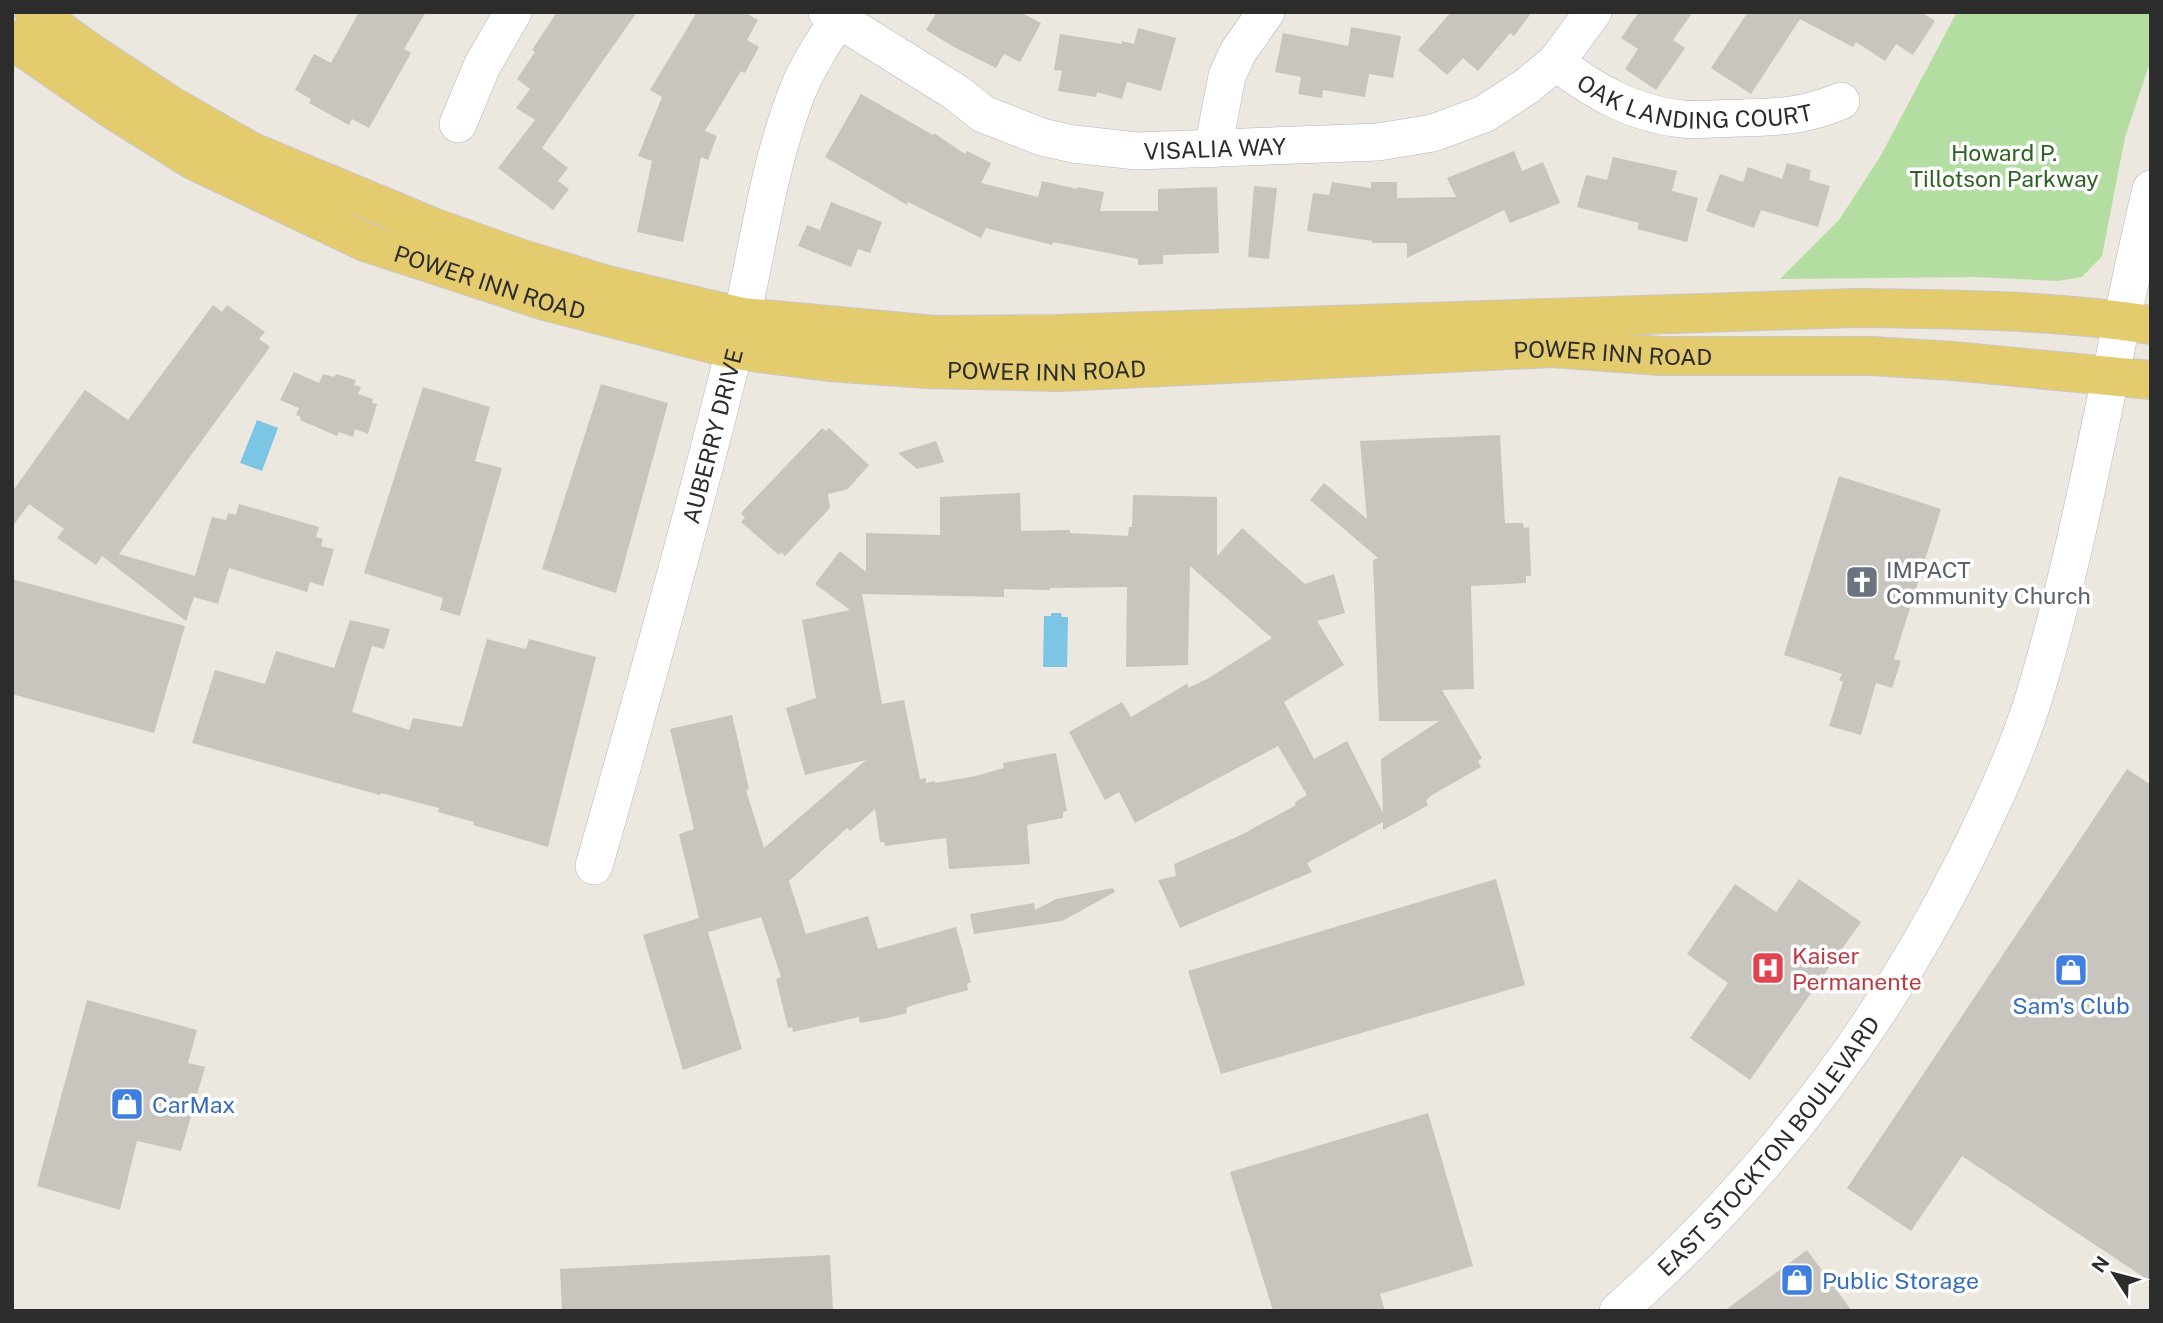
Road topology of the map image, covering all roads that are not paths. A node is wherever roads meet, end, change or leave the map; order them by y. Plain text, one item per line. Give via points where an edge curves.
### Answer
1 (34, 12) edge
2 (513, 12) edge
3 (1266, 12) edge
4 (1593, 12) edge
5 (836, 15) edge
6 (12, 40) edge
7 (1556, 62) junction
8 (1841, 100) dead end
9 (458, 124) dead end
10 (1213, 149) junction
11 (2151, 189) edge
12 (2136, 323) edge
13 (738, 333) junction
14 (2109, 376) junction
15 (2151, 380) edge
16 (594, 866) dead end
17 (1618, 1311) edge

1 - 13 main road, POWER INN ROAD via 170,105 253,152 435,228
2 - 9 street via 482,66
3 - 10 street via 1227,76
4 - 7 street, VISALIA WAY
5 - 10 street, VISALIA WAY via 983,114 1012,126 1105,149
5 - 13 street, AUBERRY DRIVE via 799,88 768,194
6 - 13 main road, POWER INN ROAD via 193,160 365,242 545,301
7 - 8 street, OAK LANDING COURT via 1611,100 1684,119 1782,116 1814,112
7 - 10 street, VISALIA WAY via 1496,107 1433,133 1378,142
11 - 12 street, EAST STOCKTON BOULEVARD
12 - 13 main road, POWER INN ROAD via 1945,309 1855,308 1057,334
12 - 14 street, EAST STOCKTON BOULEVARD
13 - 14 main road, POWER INN ROAD via 829,362 927,369 1059,372 1552,348 1661,356 1871,356
13 - 16 street, AUBERRY DRIVE
14 - 15 main road, POWER INN ROAD
14 - 17 street, EAST STOCKTON BOULEVARD via 2085,501 2035,696 1956,879 1891,995 1806,1114 1716,1217

